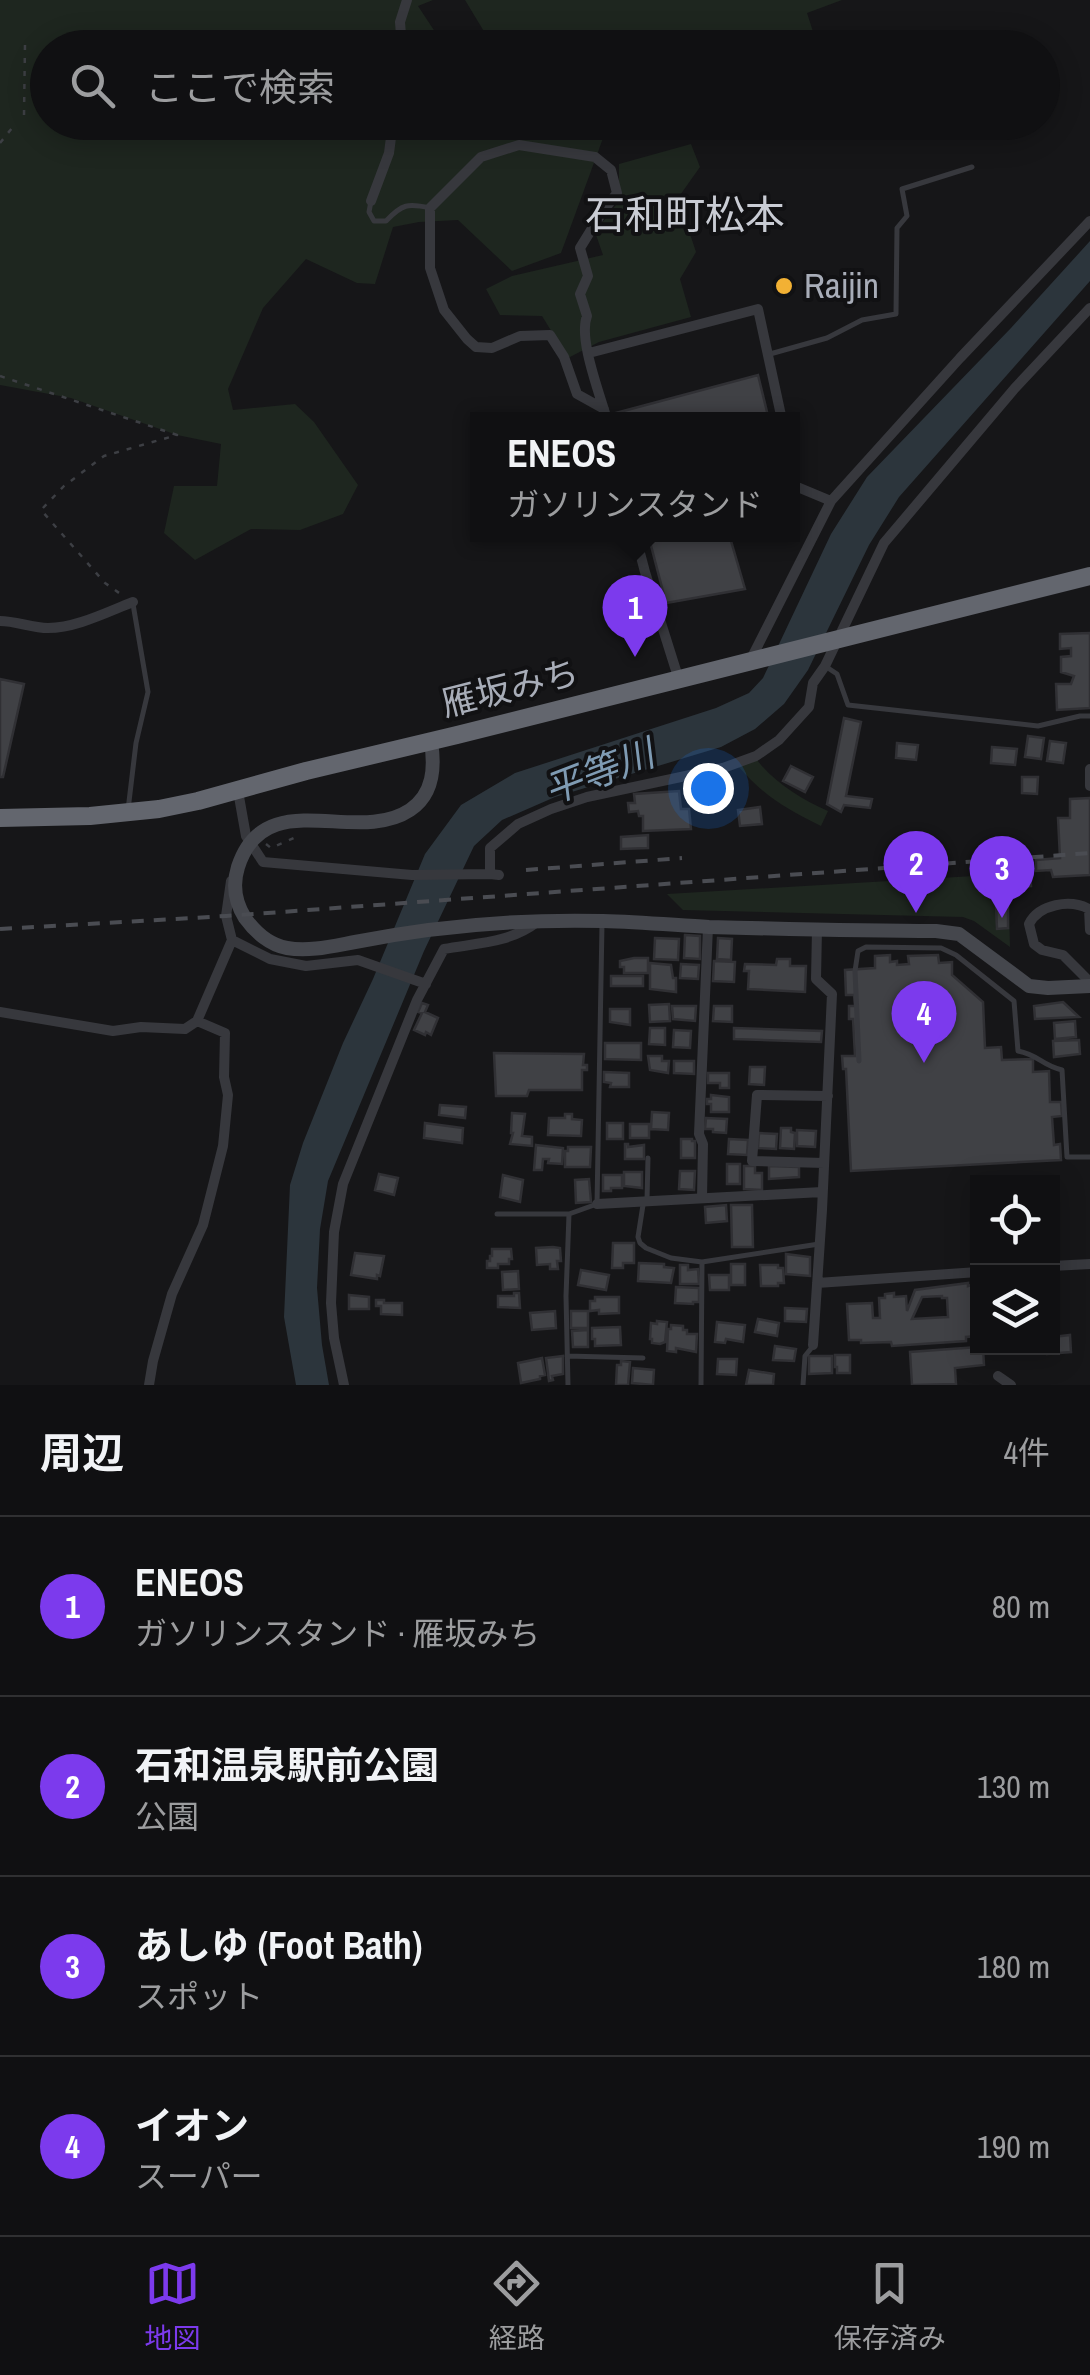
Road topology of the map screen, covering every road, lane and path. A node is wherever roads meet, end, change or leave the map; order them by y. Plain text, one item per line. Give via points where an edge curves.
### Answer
1 (407, 0) edge
2 (401, 30) edge
3 (25, 44) dead end
4 (24, 115) dead end
5 (12, 128) dead end
6 (391, 140) edge
7 (0, 144) edge
8 (972, 167) dead end
9 (371, 200) joint
10 (430, 208) junction
11 (1090, 221) edge
12 (1090, 308) edge
13 (589, 353) junction
14 (770, 354) junction
15 (0, 376) edge
16 (602, 412) edge
17 (604, 412) edge
18 (781, 412) edge
19 (800, 488) edge
20 (830, 500) junction
21 (637, 542) edge
22 (1090, 576) edge
23 (133, 602) junction
24 (0, 622) edge
25 (831, 642) junction
26 (753, 661) junction
27 (824, 666) junction
28 (679, 680) junction
29 (1090, 716) edge
30 (430, 742) junction
31 (1090, 769) edge
32 (1090, 786) edge
33 (238, 791) junction
34 (127, 812) junction
35 (0, 818) edge
36 (246, 836) junction
37 (296, 837) dead end
38 (266, 844) dead end
39 (1085, 904) edge
40 (602, 921) junction
41 (1090, 921) edge
42 (538, 922) junction
43 (708, 926) junction
44 (817, 929) junction
45 (1090, 930) edge
46 (232, 940) junction
47 (970, 941) junction
48 (956, 954) junction
49 (422, 983) junction
50 (1090, 984) edge
51 (0, 1012) edge
52 (197, 1020) junction
53 (859, 1061) dead end
54 (828, 1096) junction
55 (1090, 1157) edge
56 (648, 1158) dead end
57 (824, 1163) junction
58 (822, 1192) junction
59 (702, 1198) junction
60 (646, 1202) junction
61 (597, 1204) junction
62 (497, 1214) dead end
63 (569, 1214) junction
64 (820, 1244) junction
65 (702, 1262) junction
66 (1090, 1264) edge
67 (1060, 1266) edge
68 (970, 1273) edge
69 (817, 1283) junction
70 (813, 1346) joint
71 (567, 1356) junction
72 (643, 1358) dead end
73 (998, 1376) dead end
74 (149, 1385) edge
75 (344, 1385) edge
76 (568, 1385) edge
77 (700, 1385) edge
78 (803, 1385) edge
79 (1011, 1385) edge

1 - 2 street
3 - 4 path
5 - 7 path
6 - 9 street
8 - 14 lane via 902,188 907,216 898,228 896,314
9 - 10 lane via 374,222 411,204
10 - 13 street via 482,157 519,145 595,158 612,170 617,194 580,248 588,276 580,294
10 - 16 street via 430,268 444,310 467,339 492,348 520,336 550,335 577,394
11 - 20 street
12 - 25 street via 884,543
13 - 14 street via 758,309
13 - 17 street
14 - 18 street
15 - 23 path via 177,434 104,456 41,510 104,584
19 - 20 street
20 - 26 street
21 - 28 street
22 - 25 highway, 雁坂みち
23 - 24 street via 63,626
23 - 34 lane via 148,692
25 - 26 highway, 雁坂みち
25 - 27 street
26 - 28 highway, 雁坂みち
27 - 29 lane via 837,674 848,705 1038,726
27 - 36 street via 809,706 756,756 530,817 490,848 489,875 263,862
28 - 30 highway, 雁坂みち
30 - 33 highway, 雁坂みち
30 - 42 street via 432,777 417,803 372,821 289,821 260,832 242,854 236,901 251,926 291,949
31 - 32 street
33 - 34 highway, 雁坂みち
33 - 36 street
34 - 35 highway, 雁坂みち
36 - 46 street via 226,908
37 - 38 path via 271,848
39 - 41 street
39 - 50 street via 1040,910 1030,921 1030,936 1038,948 1067,958
40 - 42 street
40 - 43 street
40 - 61 lane
41 - 45 street
42 - 49 street via 508,938 444,949
43 - 44 street
43 - 59 street
44 - 47 street via 950,932
44 - 54 street via 816,978 832,994
46 - 49 street via 270,960 306,966 358,960
46 - 52 street
47 - 48 lane
47 - 50 street via 1029,986
48 - 53 lane via 924,947 858,951
48 - 55 lane via 1014,1001 1018,1051 1062,1070 1068,1157
49 - 75 street via 343,1184 331,1303
51 - 52 street via 113,1031 185,1029
52 - 74 street via 225,1033 223,1146
54 - 57 street
54 - 57 street via 757,1095 752,1160
56 - 60 lane
57 - 58 street
58 - 59 street
58 - 64 street
59 - 60 street
60 - 61 street
60 - 65 lane via 640,1243 671,1258
61 - 63 lane
62 - 63 lane
63 - 71 lane
64 - 65 lane
64 - 69 street
65 - 77 lane
66 - 67 street
68 - 69 street
69 - 70 street
70 - 78 lane via 805,1356
71 - 72 lane
71 - 76 lane
73 - 79 street

